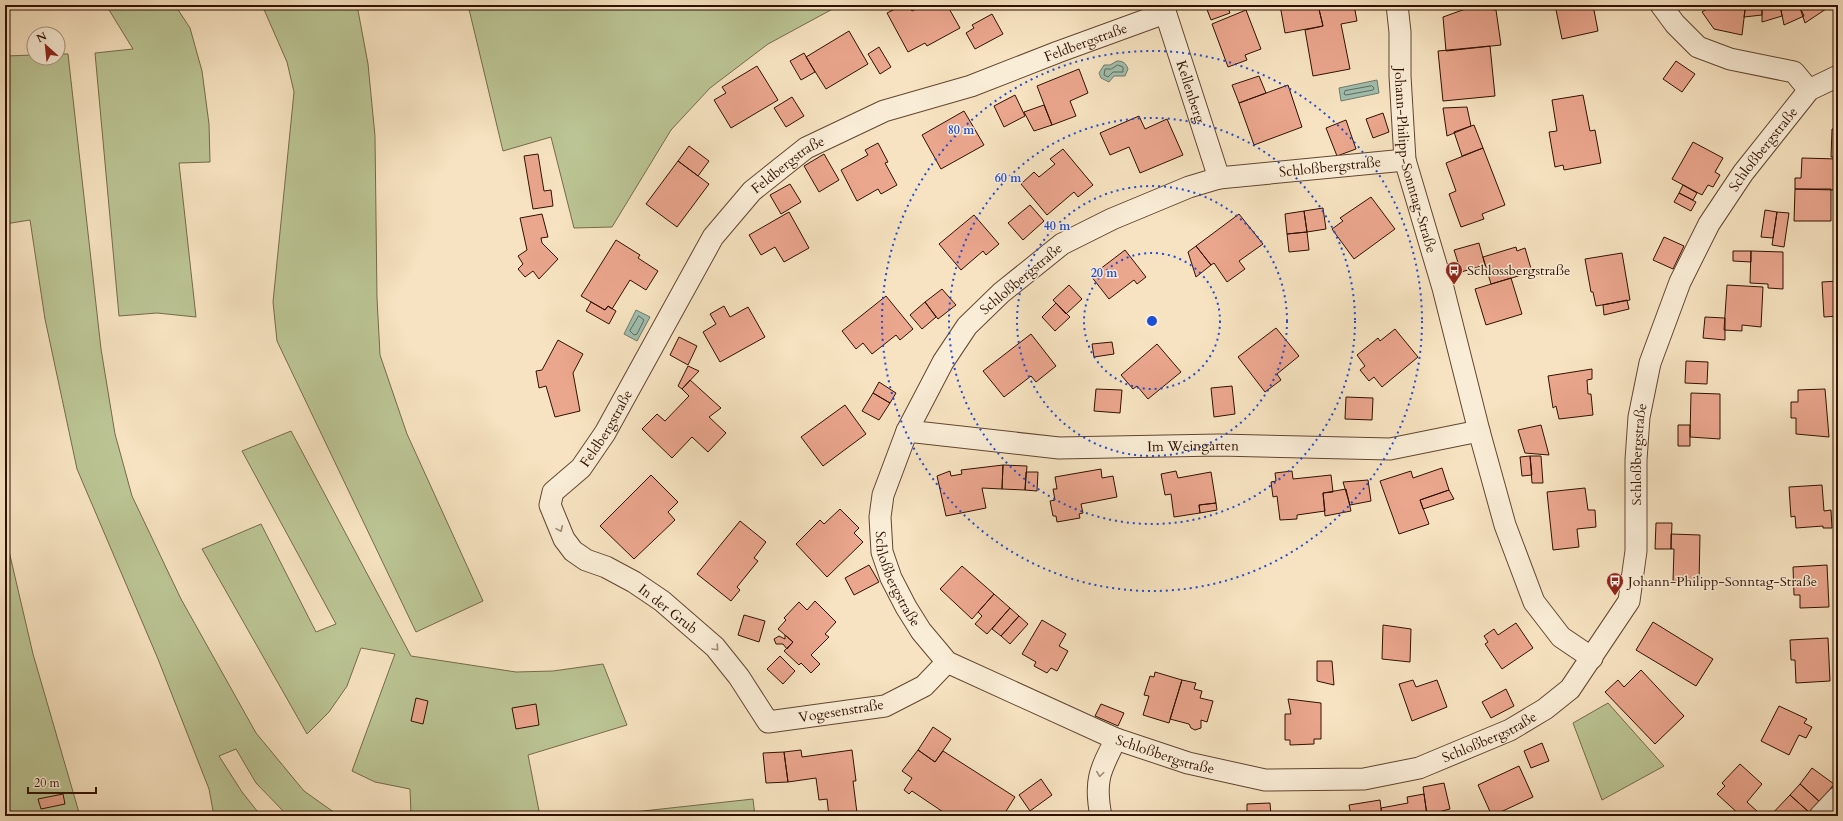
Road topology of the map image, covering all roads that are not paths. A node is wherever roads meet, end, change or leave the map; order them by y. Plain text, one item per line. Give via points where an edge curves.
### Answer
1 (1397, 5) edge
2 (1661, 5) edge
3 (1164, 9) edge
4 (1838, 76) edge
5 (1809, 90) junction
6 (1404, 160) junction
7 (1219, 178) junction
8 (907, 431) junction
9 (1479, 432) junction
10 (553, 492) joint
11 (1592, 658) junction
12 (947, 662) junction
13 (768, 722) joint
14 (1116, 739) junction
15 (1838, 797) edge
16 (1101, 816) edge
17 (1820, 816) edge

1 - 6 street, Johann-Philipp-Sonntag-Straße
2 - 5 street via 1698,48 1730,60 1794,72
3 - 7 street, Kellenberg
3 - 10 street, Feldbergstraße via 971,86 884,111 806,148 752,191 713,237 605,433 581,468
4 - 5 street, Schloßbergstraße
5 - 11 street, Schloßbergstraße via 1743,173 1709,224 1680,282 1661,331 1650,363 1639,417 1636,460 1636,551 1629,601
6 - 7 street, Schloßbergstraße
6 - 9 street, Johann-Philipp-Sonntag-Straße via 1443,288
7 - 8 street, Schloßbergstraße via 1112,219 1062,244 1001,293 963,332 943,362
8 - 9 street, Im Weingarten via 1060,448 1219,445 1390,449
8 - 12 street, Schloßbergstraße via 883,495 880,517 882,552 906,608
9 - 11 street, Johann-Philipp-Sonntag-Straße via 1505,526 1534,602 1561,637
10 -> 13 street, In der Grub via 550,505 564,539 573,551 586,560 634,582 674,611 715,647 739,677
11 - 14 street, Schloßbergstraße via 1570,689 1545,709 1510,730 1419,768 1364,779 1265,780 1188,764
12 - 13 street, Vogesenstraße via 924,686 885,706
12 - 14 street, Schloßbergstraße
14 -> 16 street via 1101,768 1097,797
15 - 17 street

